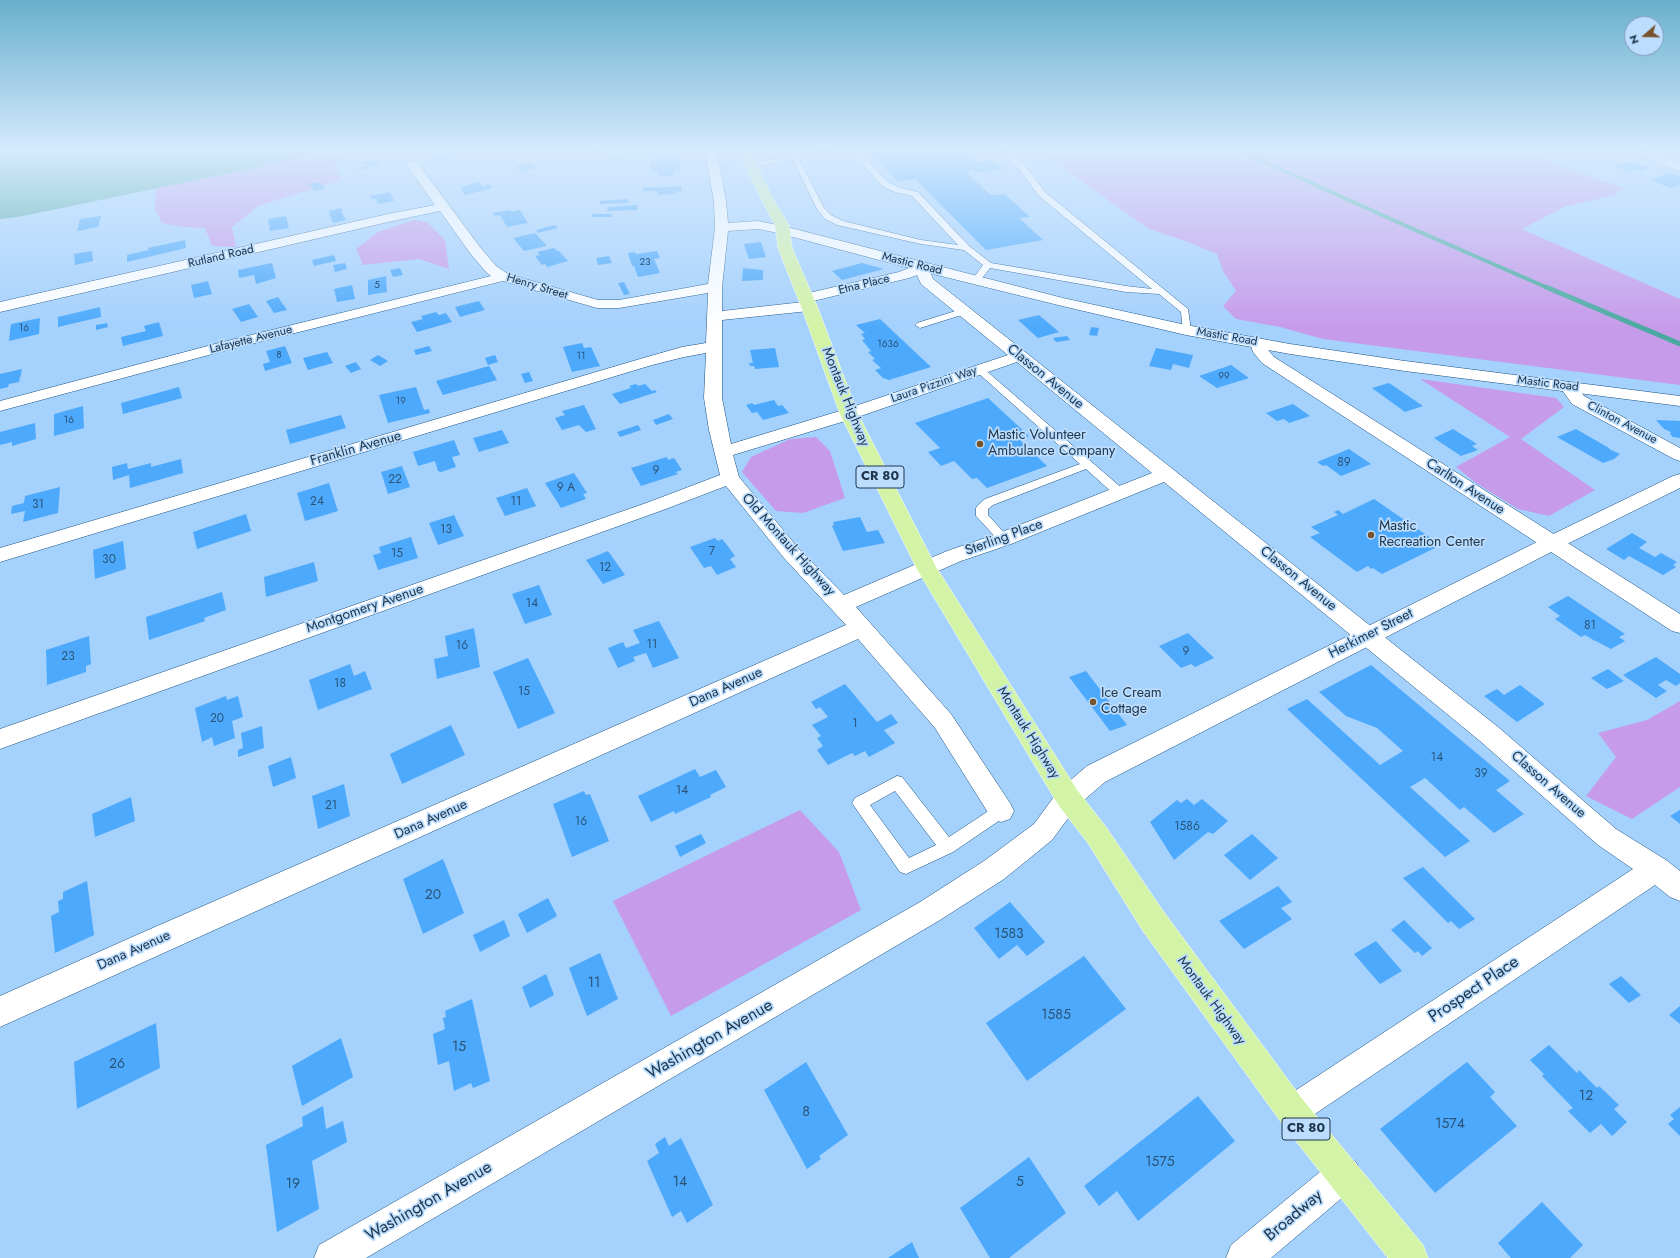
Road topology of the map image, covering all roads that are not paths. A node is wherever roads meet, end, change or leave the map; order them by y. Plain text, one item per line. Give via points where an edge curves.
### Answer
1 (424, 211) edge
2 (446, 211) edge
3 (721, 211) edge
4 (775, 211) edge
5 (822, 211) edge
6 (931, 211) edge
7 (1062, 211) edge
8 (722, 228) junction
9 (783, 230) junction
10 (966, 248) junction
11 (988, 265) junction
12 (922, 267) junction
13 (502, 277) junction
14 (976, 280) junction
15 (715, 287) junction
16 (1162, 292) junction
17 (807, 302) junction
18 (0, 307) edge
19 (965, 311) junction
20 (715, 316) junction
21 (920, 325) dead end
22 (1186, 330) junction
23 (1258, 343) junction
24 (713, 347) junction
25 (1020, 356) junction
26 (980, 370) junction
27 (1568, 387) junction
28 (1680, 401) edge
29 (0, 406) edge
30 (849, 414) junction
31 (724, 452) junction
32 (1680, 455) edge
33 (1087, 465) junction
34 (1167, 474) junction
35 (730, 478) junction
36 (1680, 480) edge
37 (1120, 493) junction
38 (1004, 538) junction
39 (1552, 543) junction
40 (0, 555) edge
41 (927, 569) junction
42 (841, 605) junction
43 (1680, 625) edge
44 (861, 628) junction
45 (1368, 636) junction
46 (0, 739) edge
47 (1068, 798) junction
48 (1001, 811) joint
49 (947, 847) junction
50 (1656, 869) junction
51 (1680, 888) edge
52 (0, 1012) edge
53 (1292, 1111) junction
54 (1344, 1174) junction
55 (332, 1258) edge
56 (1244, 1258) edge
57 (1410, 1258) edge

1 - 18 street, Rutland Road
2 - 13 street, Henry Street via 490,269
3 - 8 street, Old Montauk Highway
4 - 9 main road, Montauk Highway / CR 80
5 - 10 lane via 840,223 906,239
6 - 10 lane
7 - 16 lane
8 - 9 street via 758,225
8 - 15 street, Old Montauk Highway
9 - 12 street, Mastic Road
9 - 17 main road, Montauk Highway / CR 80 via 785,248
10 - 11 lane
11 - 14 lane
11 - 16 lane via 1126,289
12 - 14 street, Mastic Road
12 - 17 street, Etna Place via 904,275
12 - 19 street, Classon Avenue via 926,281
13 - 15 street, Henry Street via 597,304 619,304
13 - 29 street, Lafayette Avenue via 225,346
14 - 22 street, Mastic Road
15 - 20 street, Old Montauk Highway
16 - 22 lane via 1185,311
17 - 20 street, Etna Place
17 - 30 main road, Montauk Highway / CR 80
19 - 21 lane
19 - 25 street, Classon Avenue
20 - 24 street, Old Montauk Highway
22 - 23 street, Mastic Road
23 - 27 street, Mastic Road via 1398,365
23 - 39 street, Carlton Avenue via 1268,360
24 - 31 street, Old Montauk Highway via 713,398
24 - 40 street, Franklin Avenue via 646,362
25 - 26 street, Laura Pizzini Way
25 - 34 street, Classon Avenue
26 - 30 street, Laura Pizzini Way
26 - 33 lane
27 - 28 street, Mastic Road
27 - 32 street, Clinton Avenue via 1578,400
30 - 31 street
30 - 41 main road, Montauk Highway / CR 80
31 - 35 street, Old Montauk Highway
33 - 37 lane
33 - 38 lane via 989,502 982,508 982,516
34 - 37 street, Sterling Place
34 - 45 street, Classon Avenue
35 - 42 street, Old Montauk Highway via 791,553
35 - 46 street, Montgomery Avenue
36 - 39 street, Herkimer Street
37 - 38 street, Sterling Place
38 - 41 street, Sterling Place
39 - 43 street, Carlton Avenue
39 - 45 street, Herkimer Street
41 - 42 street, Sterling Place
41 - 47 main road, Montauk Highway / CR 80
42 - 44 street, Old Montauk Highway
44 - 48 street, Old Montauk Highway via 943,721
44 - 52 street, Dana Avenue
45 - 47 street, Herkimer Street via 1096,774
45 - 50 street, Classon Avenue via 1489,734 1607,837
47 - 53 main road, Montauk Highway / CR 80 via 1153,921
47 - 55 street, Washington Avenue via 1043,832 994,870 930,911
48 - 49 lane
49 - 49 lane via 906,867 860,803 897,782
50 - 51 street, Classon Avenue
50 - 53 street, Prospect Place
53 - 54 main road, Montauk Highway / CR 80
54 - 56 street, Broadway
54 - 57 main road, Montauk Highway / CR 80

